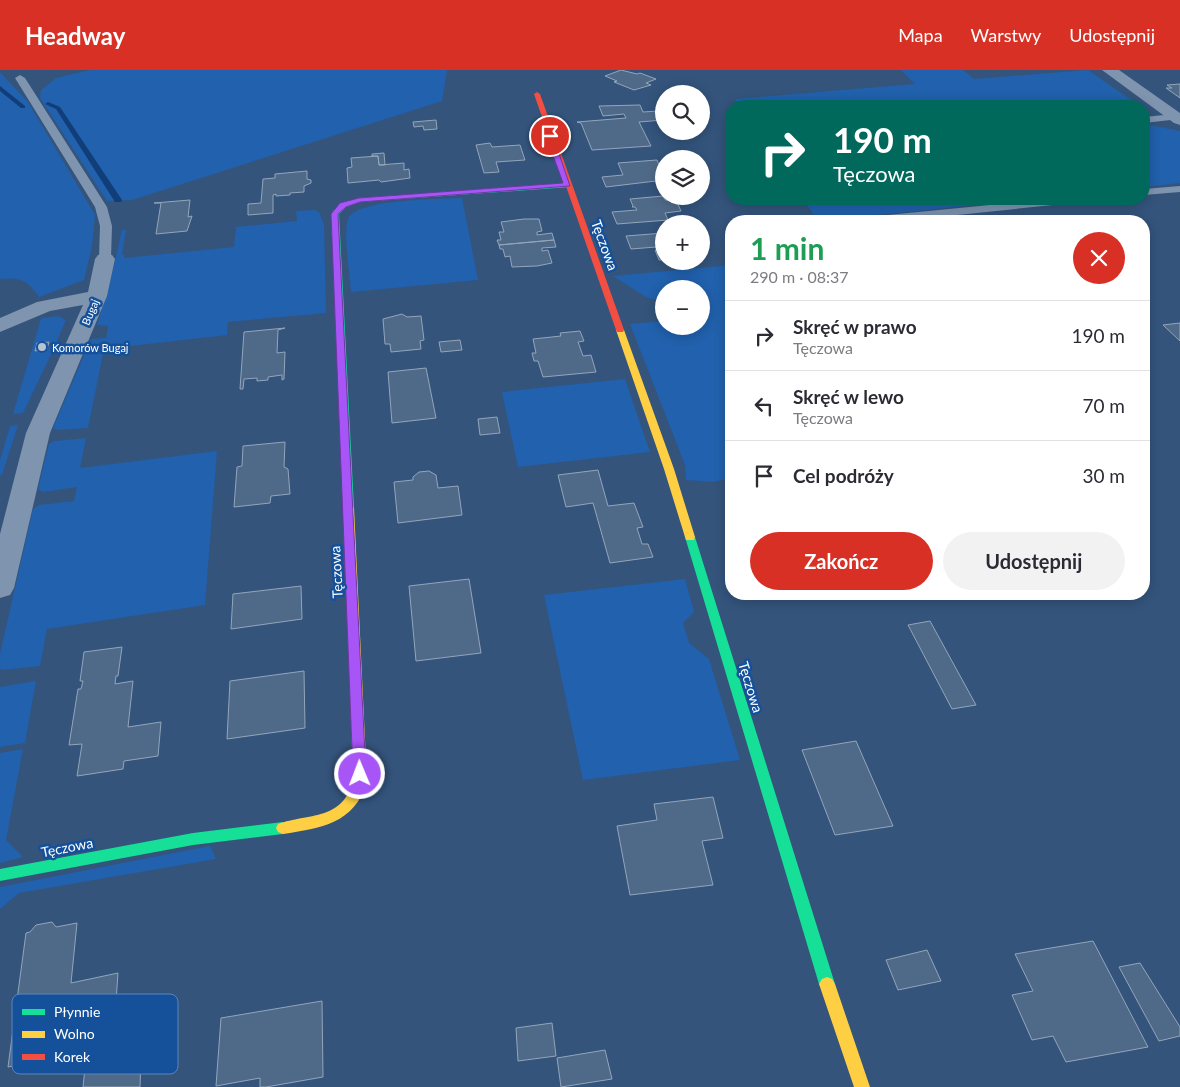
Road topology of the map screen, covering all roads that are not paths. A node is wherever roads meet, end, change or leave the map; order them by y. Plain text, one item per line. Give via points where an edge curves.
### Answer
1 (1109, 70) edge
2 (20, 78) dead end
3 (536, 94) dead end
4 (1178, 118) edge
5 (1150, 120) edge
6 (567, 184) junction
7 (1180, 189) edge
8 (1150, 192) edge
9 (1023, 205) edge
10 (926, 215) edge
11 (106, 259) joint
12 (97, 296) junction
13 (0, 326) edge
14 (0, 588) edge
15 (0, 875) edge
16 (862, 1087) edge

1 - 4 street
2 - 11 lane, Bugaj via 101,208 106,226
3 - 6 street, Tęczowa
4 - 5 lane
6 - 15 street, Tęczowa via 359,200 343,205 335,214 360,758 360,782 352,801 338,813 315,824 193,838
6 - 16 street, Tęczowa via 669,469 815,947
7 - 8 lane
9 - 10 lane
11 - 12 street, Bugaj
12 - 13 street via 44,306
12 - 14 street, Bugaj via 38,434

